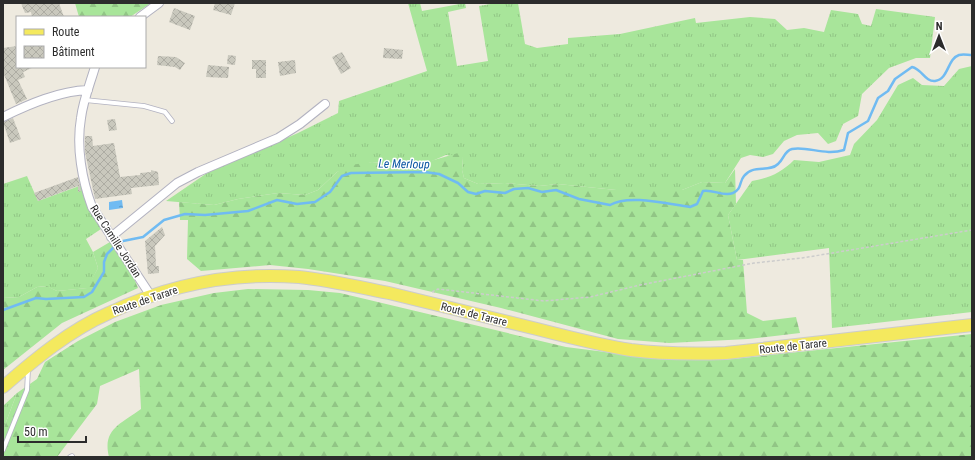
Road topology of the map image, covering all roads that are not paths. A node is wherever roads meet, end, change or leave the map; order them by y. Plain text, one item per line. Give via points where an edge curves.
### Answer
1 (159, 3) edge
2 (141, 16) edge
3 (95, 68) edge
4 (88, 90) junction
5 (85, 100) junction
6 (325, 104) dead end
7 (3, 117) edge
8 (172, 121) dead end
9 (112, 238) junction
10 (151, 296) junction
11 (972, 325) edge
12 (29, 365) junction
13 (3, 387) edge
14 (3, 450) edge

1 - 2 street
3 - 4 street, Rue Camille Jordan
4 - 5 street, Rue Camille Jordan
4 - 7 street via 76,90 48,98
5 - 8 lane via 144,106 165,112
5 - 9 street, Rue Camille Jordan via 80,124 83,175 92,207
6 - 9 street via 278,138 177,182
9 - 10 street, Rue Camille Jordan
10 - 11 main road, Route de Tarare via 210,280 298,277 345,283 589,342 631,350 682,353 726,353
10 - 12 main road, Route de Tarare via 108,313 78,330
12 - 13 main road, Route de Tarare
12 - 14 lane via 27,390

